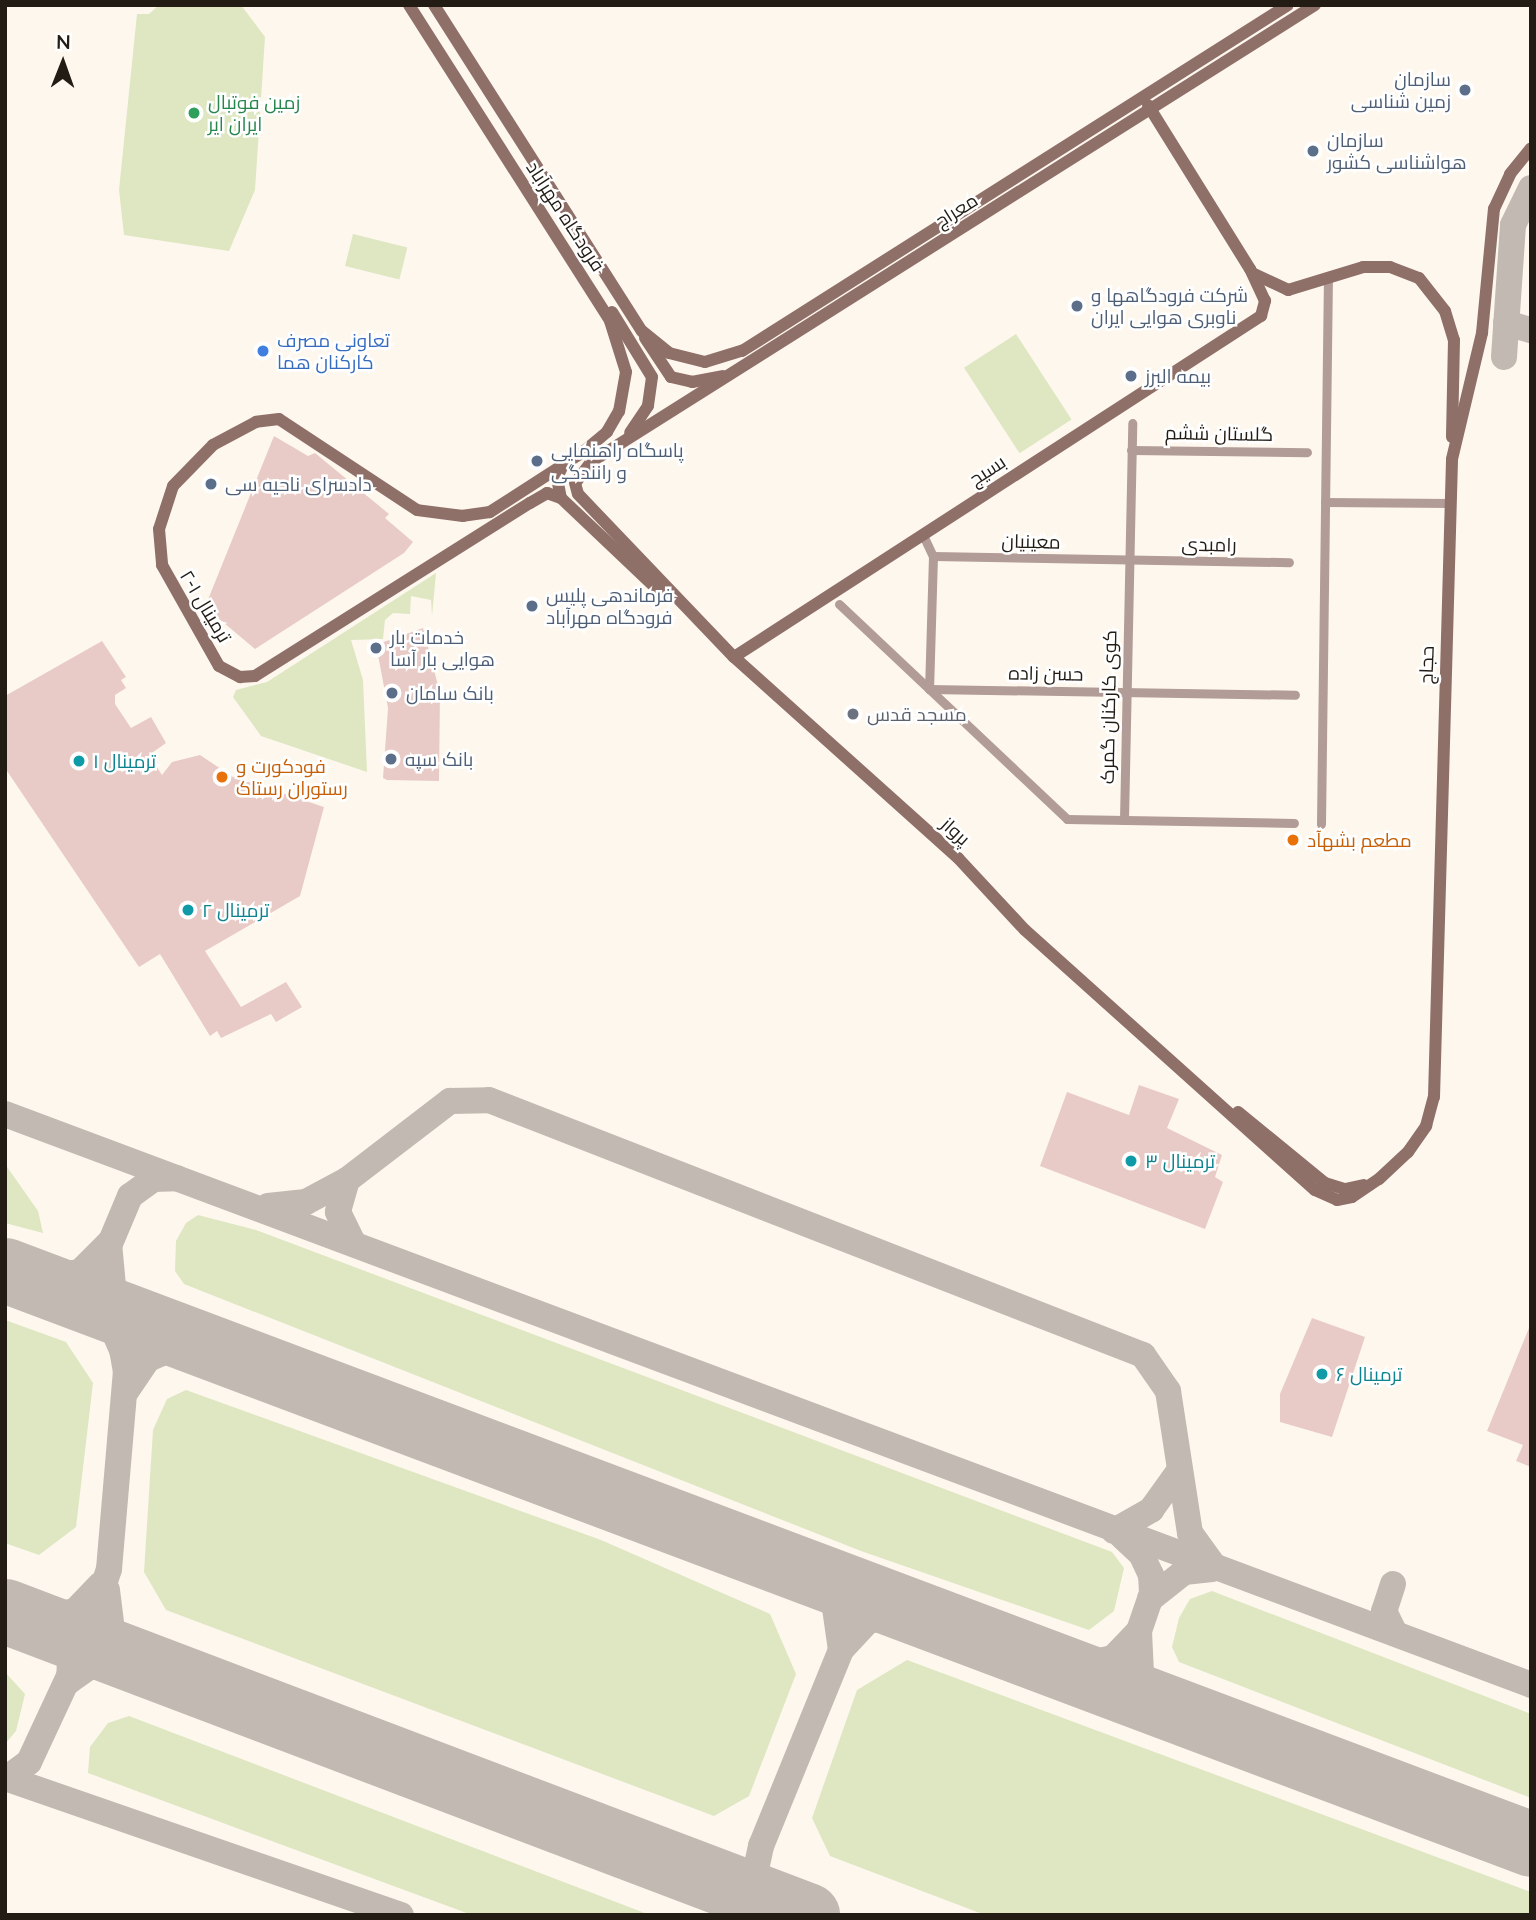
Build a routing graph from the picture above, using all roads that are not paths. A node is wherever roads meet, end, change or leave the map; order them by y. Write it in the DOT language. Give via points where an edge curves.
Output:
graph roads {
  1 [pos="409,5"];
  2 [pos="433,5"];
  3 [pos="1315,5"];
  4 [pos="1287,6"];
  5 [pos="1294,18"];
  6 [pos="1142,97"];
  7 [pos="1151,110"];
  8 [pos="514,130"];
  9 [pos="495,143"];
  10 [pos="1531,148"];
  11 [pos="575,265"];
  12 [pos="1250,269"];
  13 [pos="1328,277"];
  14 [pos="642,331"];
  15 [pos="742,351"];
  16 [pos="750,364"];
  17 [pos="1132,423"];
  18 [pos="617,446"];
  19 [pos="1131,450"];
  20 [pos="1307,452"];
  21 [pos="1452,459"];
  22 [pos="563,464"];
  23 [pos="538,481"];
  24 [pos="547,493"];
  25 [pos="561,498"];
  26 [pos="1325,502"];
  27 [pos="1450,503"];
  28 [pos="494,517"];
  29 [pos="923,535"];
  30 [pos="933,556"];
  31 [pos="1129,560"];
  32 [pos="1289,562"];
  33 [pos="676,598"];
  34 [pos="839,604"];
  35 [pos="734,657"];
  36 [pos="929,689"];
  37 [pos="1126,691"];
  38 [pos="1295,695"];
  39 [pos="1124,820"];
  40 [pos="1294,823"];
  41 [pos="1321,824"];
  42 [pos="1379,1179"];
  1 -- 9 [label="main road, فرودگاه مهرآباد"];
  2 -- 8 [label="main road, فرودگاه مهرآباد"];
  3 -- 5 [label="main road, معراج"];
  4 -- 5 [label="main road"];
  4 -- 6 [label="main road, معراج"];
  5 -- 7 [label="main road, معراج"];
  6 -- 7 [label="main road"];
  6 -- 15 [label="main road, معراج"];
  7 -- 12 [label="main road"];
  7 -- 16 [label="main road, معراج"];
  8 -- 9 [label="main road"];
  8 -- 14 [label="main road, فرودگاه مهرآباد"];
  9 -- 11 [label="main road, فرودگاه مهرآباد"];
  10 -- 21 [label="main road, حجاج" via="1510,174 1494,209 1482,332"];
  11 -- 18 [label="main road" via="624,327 652,377 648,406"];
  11 -- 22 [label="main road, فرودگاه مهرآباد" via="610,321 626,372 619,411 607,432"];
  12 -- 13 [label="main road" via="1262,281 1288,290"];
  12 -- 29 [label="main road, بسیج" via="1265,301 1261,316"];
  13 -- 21 [label="main road" via="1350,268 1390,267 1419,278 1438,298 1454,340"];
  13 -- 26 [label="street"];
  14 -- 15 [label="main road, فرودگاه مهرآباد" via="669,353 688,361 705,362"];
  14 -- 16 [label="main road" via="671,377 692,382 716,379"];
  16 -- 18 [label="main road, معراج"];
  17 -- 19 [label="street, کوی کارکنان گمرک"];
  18 -- 33 [label="main road, پرواز" via="580,470 578,494 666,581"];
  19 -- 20 [label="street, گلستان ششم"];
  19 -- 31 [label="street, کوی کارکنان گمرک"];
  21 -- 27 [label="main road, حجاج"];
  22 -- 23 [label="main road"];
  22 -- 25 [label="main road" via="557,478"];
  23 -- 24 [label="main road" via="549,483"];
  23 -- 28 [label="main road"];
  24 -- 25 [label="main road"];
  24 -- 28 [label="main road"];
  25 -- 33 [label="main road, پرواز" via="656,588"];
  26 -- 27 [label="street"];
  26 -- 41 [label="street"];
  27 -- 42 [label="main road, حجاج" via="1434,1097 1418,1139"];
  28 -- 28 [label="main road, ترمینال ۱-۲" via="441,516 417,510 271,418 227,435 179,477 163,505 159,546 169,586 219,666 240,677 255,676"];
  29 -- 30 [label="street"];
  29 -- 35 [label="main road, بسیج"];
  30 -- 31 [label="street, معینیان"];
  30 -- 36 [label="street"];
  31 -- 32 [label="street, رامبدی"];
  31 -- 37 [label="street, کوی کارکنان گمرک"];
  33 -- 35 [label="main road, پرواز"];
  34 -- 36 [label="street"];
  35 -- 42 [label="main road, پرواز" via="1326,1197 1352,1197"];
  36 -- 37 [label="street, حسن زاده"];
  36 -- 39 [label="street" via="1067,819"];
  37 -- 38 [label="street, حسن زاده"];
  37 -- 39 [label="street, کوی کارکنان گمرک"];
  39 -- 40 [label="street"];
}
